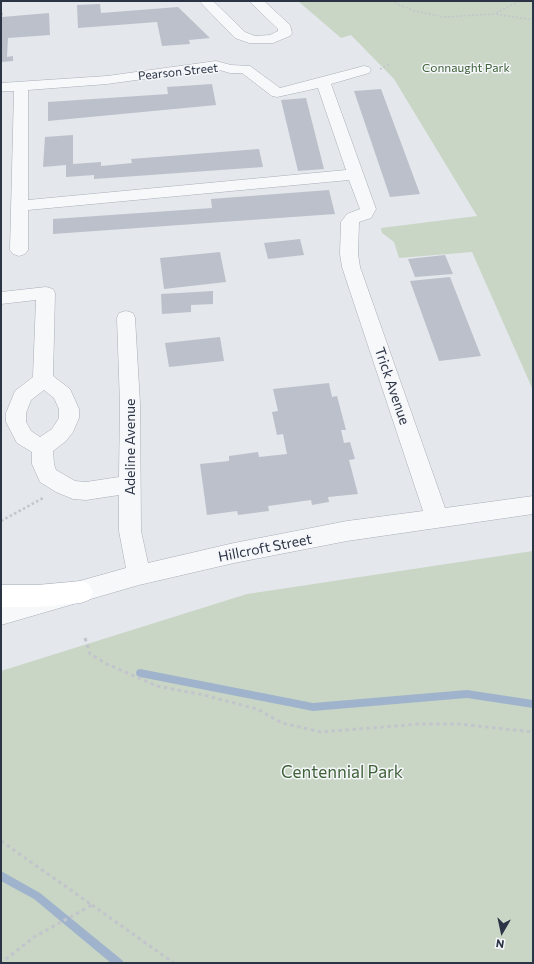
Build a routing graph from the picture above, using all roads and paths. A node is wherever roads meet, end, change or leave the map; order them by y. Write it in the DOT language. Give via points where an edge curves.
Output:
graph roads {
  1 [pos="206,1"];
  2 [pos="256,1"];
  3 [pos="391,1"];
  4 [pos="520,1"];
  5 [pos="495,14"];
  6 [pos="533,20"];
  7 [pos="364,70"];
  8 [pos="323,82"];
  9 [pos="21,85"];
  10 [pos="1,87"];
  11 [pos="357,174"];
  12 [pos="20,206"];
  13 [pos="19,250"];
  14 [pos="1,298"];
  15 [pos="126,318"];
  16 [pos="43,380"];
  17 [pos="42,447"];
  18 [pos="129,485"];
  19 [pos="64,486"];
  20 [pos="533,505"];
  21 [pos="438,518"];
  22 [pos="1,521"];
  23 [pos="139,575"];
  24 [pos="81,592"];
  25 [pos="1,596"];
  26 [pos="1,614"];
  27 [pos="85,638"];
  28 [pos="533,732"];
  29 [pos="1,841"];
  30 [pos="92,905"];
  31 [pos="1,963"];
  32 [pos="174,963"];
  1 -- 2 [label="street" via="240,35 254,40 273,39 285,33 285,28"];
  3 -- 5 [label="path" via="414,11 444,16"];
  4 -- 5 [label="path"];
  5 -- 6 [label="path"];
  7 -- 8 [label="street"];
  8 -- 9 [label="street, Pearson Street" via="277,93 245,69 230,69 216,65 107,80"];
  8 -- 11 [label="street"];
  9 -- 10 [label="street, Pearson Street"];
  9 -- 12 [label="street"];
  11 -- 12 [label="street"];
  11 -- 21 [label="street, Trick Avenue" via="368,209 365,214 353,218 350,222 349,254 352,267"];
  12 -- 13 [label="street"];
  14 -- 16 [label="street" via="46,293"];
  15 -- 18 [label="street, Adeline Avenue" via="130,404"];
  16 -- 17 [label="street" via="62,394 69,409 69,418 59,434"];
  16 -- 17 [label="street" via="22,396 16,413 19,429 24,437"];
  17 -- 19 [label="street" via="43,464 48,476"];
  18 -- 19 [label="street" via="86,491"];
  18 -- 23 [label="street, Adeline Avenue" via="130,531"];
  19 -- 22 [label="path"];
  20 -- 21 [label="street, Hillcroft Street"];
  21 -- 23 [label="street, Hillcroft Street" via="332,534"];
  23 -- 24 [label="street, Hillcroft Street"];
  24 -- 25 [label="main road"];
  24 -- 26 [label="street, Hillcroft Street"];
  27 -- 28 [label="path" via="90,654 106,664 157,686 257,709 282,722 321,732 419,724 459,724"];
  29 -- 30 [label="path"];
  30 -- 31 [label="path" via="34,937"];
  30 -- 32 [label="path"];
}
